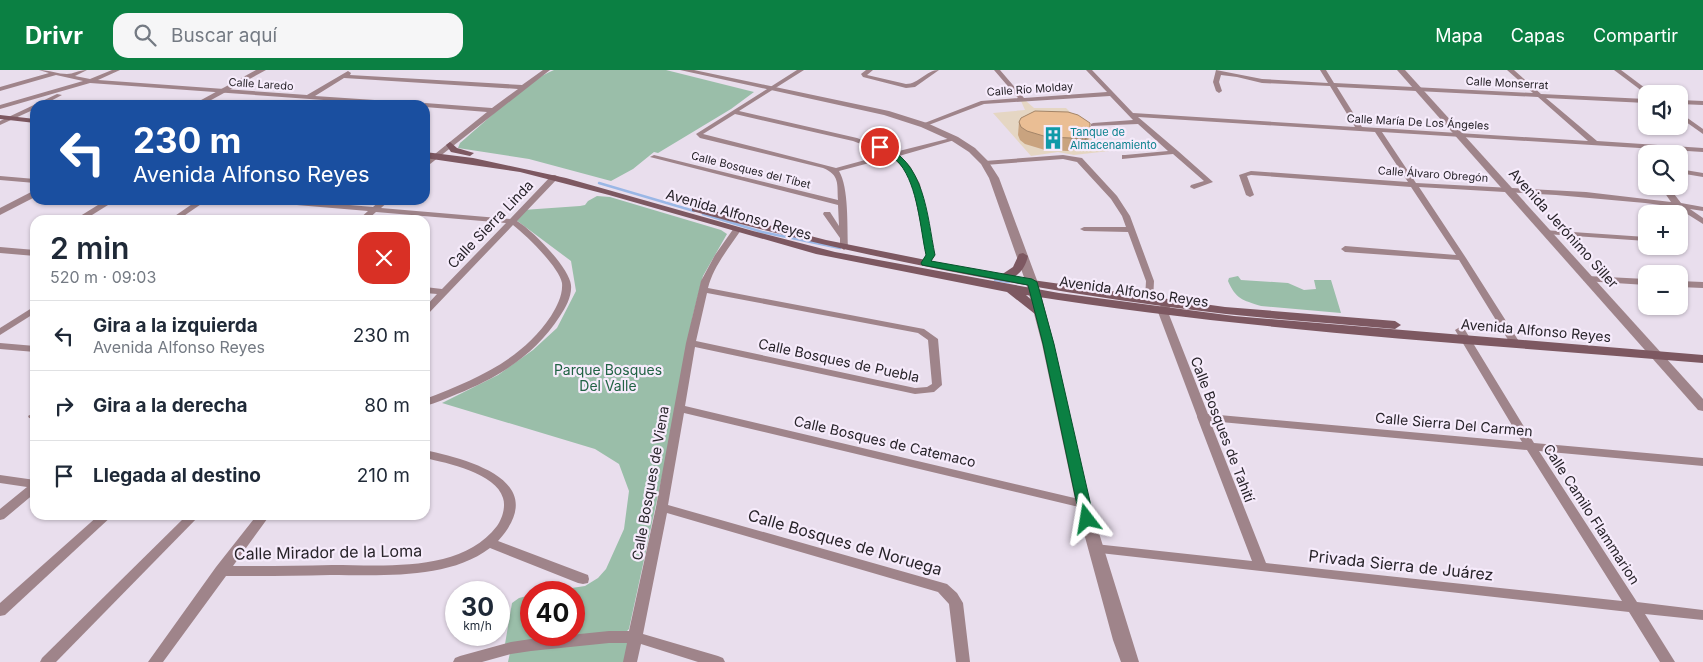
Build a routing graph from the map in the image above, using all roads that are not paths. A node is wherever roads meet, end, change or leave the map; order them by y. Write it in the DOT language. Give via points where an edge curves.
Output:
graph roads {
  1 [pos="42,70"];
  2 [pos="84,70"];
  3 [pos="117,70"];
  4 [pos="262,70"];
  5 [pos="353,70"];
  6 [pos="547,70"];
  7 [pos="684,70"];
  8 [pos="801,70"];
  9 [pos="870,70"];
  10 [pos="936,70"];
  11 [pos="997,70"];
  12 [pos="1089,70"];
  13 [pos="1323,70"];
  14 [pos="1401,70"];
  15 [pos="1510,70"];
  16 [pos="1617,70"];
  17 [pos="1218,72"];
  18 [pos="55,74"];
  19 [pos="69,76"];
  20 [pos="344,76"];
  21 [pos="89,82"];
  22 [pos="1332,85"];
  23 [pos="1638,85"];
  24 [pos="522,87"];
  25 [pos="770,88"];
  26 [pos="0,89"];
  27 [pos="1417,89"];
  28 [pos="1219,90"];
  29 [pos="224,91"];
  30 [pos="1111,94"];
  31 [pos="1540,95"];
  32 [pos="308,97"];
  33 [pos="1022,98"];
  34 [pos="50,100"];
  35 [pos="206,100"];
  36 [pos="334,100"];
  37 [pos="1638,100"];
  38 [pos="1688,102"];
  39 [pos="1703,103"];
  40 [pos="430,105"];
  41 [pos="0,107"];
  42 [pos="30,109"];
  43 [pos="493,110"];
  44 [pos="734,112"];
  45 [pos="1132,115"];
  46 [pos="2,121"];
  47 [pos="1688,121"];
  48 [pos="1140,122"];
  49 [pos="30,123"];
  50 [pos="924,125"];
  51 [pos="1094,125"];
  52 [pos="1360,129"];
  53 [pos="1377,130"];
  54 [pos="1703,132"];
  55 [pos="1459,135"];
  56 [pos="955,139"];
  57 [pos="1595,143"];
  58 [pos="1703,150"];
  59 [pos="430,151"];
  60 [pos="443,151"];
  61 [pos="1176,152"];
  62 [pos="430,154"];
  63 [pos="893,154"];
  64 [pos="1125,156"];
  65 [pos="654,157"];
  66 [pos="430,162"];
  67 [pos="985,163"];
  68 [pos="835,170"];
  69 [pos="1688,172"];
  70 [pos="1703,175"];
  71 [pos="555,177"];
  72 [pos="0,178"];
  73 [pos="30,181"];
  74 [pos="1414,185"];
  75 [pos="1194,187"];
  76 [pos="30,190"];
  77 [pos="1508,190"];
  78 [pos="1250,195"];
  79 [pos="1670,195"];
  80 [pos="30,196"];
  81 [pos="843,204"];
  82 [pos="1677,204"];
  83 [pos="0,205"];
  84 [pos="104,205"];
  85 [pos="196,205"];
  86 [pos="324,205"];
  87 [pos="380,205"];
  88 [pos="1703,208"];
  89 [pos="375,209"];
  90 [pos="0,212"];
  91 [pos="826,214"];
  92 [pos="87,215"];
  93 [pos="180,215"];
  94 [pos="368,215"];
  95 [pos="513,222"];
  96 [pos="1703,222"];
  97 [pos="1084,229"];
  98 [pos="737,230"];
  99 [pos="1132,230"];
  100 [pos="1546,232"];
  101 [pos="1638,238"];
  102 [pos="844,244"];
  103 [pos="1345,249"];
  104 [pos="0,250"];
  105 [pos="30,253"];
  106 [pos="1024,256"];
  107 [pos="1462,258"];
  108 [pos="926,263"];
  109 [pos="1587,279"];
  110 [pos="1638,282"];
  111 [pos="1004,283"];
  112 [pos="1688,284"];
  113 [pos="1703,285"];
  114 [pos="1033,288"];
  115 [pos="430,290"];
  116 [pos="703,290"];
  117 [pos="445,292"];
  118 [pos="1150,299"];
  119 [pos="430,307"];
  120 [pos="1165,307"];
  121 [pos="30,312"];
  122 [pos="1039,312"];
  123 [pos="0,332"];
  124 [pos="1463,334"];
  125 [pos="1512,339"];
  126 [pos="691,343"];
  127 [pos="0,346"];
  128 [pos="30,349"];
  129 [pos="1654,352"];
  130 [pos="1703,352"];
  131 [pos="1703,359"];
  132 [pos="430,401"];
  133 [pos="679,408"];
  134 [pos="1703,408"];
  135 [pos="1202,417"];
  136 [pos="1530,446"];
  137 [pos="430,456"];
  138 [pos="1703,462"];
  139 [pos="0,479"];
  140 [pos="30,485"];
  141 [pos="30,490"];
  142 [pos="1083,504"];
  143 [pos="662,508"];
  144 [pos="0,516"];
  145 [pos="101,520"];
  146 [pos="189,520"];
  147 [pos="260,520"];
  148 [pos="490,543"];
  149 [pos="1095,549"];
  150 [pos="1260,567"];
  151 [pos="221,571"];
  152 [pos="583,579"];
  153 [pos="1635,608"];
  154 [pos="0,610"];
  155 [pos="1703,616"];
  156 [pos="635,637"];
  157 [pos="47,662"];
  158 [pos="155,662"];
  159 [pos="460,662"];
  160 [pos="630,662"];
  161 [pos="718,662"];
  162 [pos="963,662"];
  163 [pos="1130,662"];
  164 [pos="1668,662"];
  1 -- 18 [label="street, Calle Laredo"];
  2 -- 19 [label="street"];
  3 -- 21 [label="street"];
  4 -- 29 [label="street"];
  5 -- 20 [label="street"];
  6 -- 24 [label="street"];
  7 -- 25 [label="street"];
  8 -- 25 [label="street"];
  9 -- 10 [label="street" via="864,76 910,86 918,85"];
  11 -- 33 [label="street"];
  12 -- 30 [label="street"];
  13 -- 22 [label="street"];
  14 -- 27 [label="street, Avenida Jerónimo Siller"];
  15 -- 31 [label="street"];
  16 -- 23 [label="street"];
  17 -- 22 [label="street, Calle Monserrat" via="1262,81"];
  17 -- 28 [label="street" via="1216,82"];
  18 -- 19 [label="street, Calle Laredo"];
  18 -- 26 [label="street"];
  19 -- 21 [label="street, Calle Laredo"];
  20 -- 24 [label="street"];
  20 -- 32 [label="street"];
  21 -- 29 [label="street, Calle Laredo"];
  21 -- 34 [label="street"];
  21 -- 41 [label="street"];
  22 -- 27 [label="street, Calle Monserrat"];
  22 -- 52 [label="street"];
  24 -- 43 [label="street"];
  25 -- 44 [label="street"];
  25 -- 50 [label="street" via="886,113"];
  27 -- 31 [label="street, Calle Monserrat"];
  27 -- 55 [label="street, Avenida Jerónimo Siller"];
  29 -- 32 [label="street, Calle Laredo"];
  29 -- 35 [label="street"];
  30 -- 33 [label="street, Calle Río Molday"];
  30 -- 45 [label="street"];
  31 -- 37 [label="street, Calle Monserrat"];
  31 -- 57 [label="street"];
  32 -- 36 [label="street, Calle Laredo"];
  33 -- 50 [label="street, Calle Río Molday" via="976,104"];
  38 -- 39 [label="street"];
  40 -- 43 [label="street"];
  42 -- 46 [label="street"];
  43 -- 60 [label="street"];
  44 -- 63 [label="street" via="855,139"];
  44 -- 68 [label="street" via="700,132 702,137"];
  45 -- 48 [label="street"];
  45 -- 52 [label="street, Calle María De Los Ángeles"];
  46 -- 49 [label="main road"];
  47 -- 54 [label="street"];
  48 -- 51 [label="street"];
  48 -- 61 [label="street"];
  50 -- 56 [label="street"];
  52 -- 53 [label="street, Calle María De Los Ángeles"];
  53 -- 55 [label="street, Calle María De Los Ángeles"];
  53 -- 74 [label="street"];
  55 -- 57 [label="street, Calle María De Los Ángeles"];
  55 -- 77 [label="street, Avenida Jerónimo Siller"];
  56 -- 63 [label="street"];
  56 -- 67 [label="street"];
  57 -- 58 [label="street, Calle María De Los Ángeles"];
  59 -- 60 [label="main road, Avenida Alfonso Reyes"];
  60 -- 62 [label="main road, Avenida Alfonso Reyes"];
  60 -- 66 [label="street"];
  60 -- 71 [label="main road, Avenida Alfonso Reyes"];
  60 -- 102 [label="main road, Avenida Alfonso Reyes" via="563,170 757,226"];
  61 -- 64 [label="street"];
  61 -- 75 [label="street" via="1207,179 1208,184"];
  63 -- 68 [label="street"];
  63 -- 108 [label="street" via="907,168 916,184 930,255"];
  65 -- 81 [label="street, Calle Bosques del Tíbet"];
  67 -- 99 [label="street" via="1063,157 1079,160 1114,198"];
  67 -- 106 [label="street"];
  68 -- 81 [label="street" via="841,180"];
  69 -- 70 [label="street"];
  71 -- 95 [label="street, Calle Sierra Linda"];
  71 -- 98 [label="main road, Avenida Alfonso Reyes"];
  72 -- 73 [label="street"];
  74 -- 77 [label="street, Calle Álvaro Obregón"];
  74 -- 78 [label="street, Calle Álvaro Obregón" via="1251,172 1243,175"];
  74 -- 107 [label="street"];
  76 -- 83 [label="street"];
  77 -- 82 [label="street, Calle Álvaro Obregón"];
  77 -- 100 [label="street, Avenida Jerónimo Siller"];
  79 -- 82 [label="street"];
  80 -- 90 [label="street"];
  81 -- 102 [label="street"];
  82 -- 88 [label="street, Calle Álvaro Obregón"];
  82 -- 96 [label="street"];
  84 -- 92 [label="street"];
  85 -- 93 [label="street"];
  86 -- 89 [label="street"];
  87 -- 89 [label="street"];
  89 -- 94 [label="street"];
  89 -- 95 [label="street"];
  91 -- 102 [label="street"];
  95 -- 117 [label="street, Calle Sierra Linda"];
  95 -- 132 [label="street" via="566,276 568,290 564,301 539,338 508,366"];
  97 -- 99 [label="street"];
  98 -- 111 [label="main road, Avenida Alfonso Reyes" via="839,256"];
  98 -- 116 [label="street, Calle Bosques de Viena" via="707,276"];
  99 -- 118 [label="street" via="1150,281"];
  100 -- 101 [label="street"];
  100 -- 109 [label="street, Avenida Jerónimo Siller"];
  102 -- 108 [label="main road, Avenida Alfonso Reyes"];
  103 -- 107 [label="street"];
  104 -- 105 [label="street"];
  106 -- 111 [label="main road" via="1020,267"];
  106 -- 114 [label="street"];
  107 -- 125 [label="street"];
  108 -- 111 [label="main road, Avenida Alfonso Reyes"];
  109 -- 110 [label="street"];
  109 -- 129 [label="street, Avenida Jerónimo Siller"];
  111 -- 114 [label="main road, Avenida Alfonso Reyes"];
  111 -- 122 [label="main road"];
  112 -- 113 [label="street"];
  114 -- 118 [label="main road, Avenida Alfonso Reyes"];
  114 -- 120 [label="main road, Avenida Alfonso Reyes"];
  114 -- 122 [label="street"];
  115 -- 117 [label="street"];
  116 -- 126 [label="street, Calle Bosques de Viena"];
  116 -- 126 [label="street, Calle Bosques de Puebla" via="921,331 933,339 937,385 930,390 915,391"];
  117 -- 119 [label="street, Calle Sierra Linda"];
  118 -- 120 [label="main road, Avenida Alfonso Reyes"];
  120 -- 124 [label="main road, Avenida Alfonso Reyes" via="1313,327"];
  120 -- 135 [label="street, Calle Bosques de Tahití"];
  121 -- 123 [label="street"];
  122 -- 142 [label="street"];
  124 -- 125 [label="main road, Avenida Alfonso Reyes"];
  124 -- 136 [label="street, Calle Camilo Flammarion"];
  125 -- 129 [label="main road, Avenida Alfonso Reyes"];
  126 -- 133 [label="street, Calle Bosques de Viena"];
  127 -- 128 [label="street"];
  129 -- 130 [label="main road, Avenida Alfonso Reyes"];
  129 -- 131 [label="main road, Avenida Alfonso Reyes"];
  129 -- 134 [label="street, Avenida Jerónimo Siller"];
  133 -- 142 [label="street, Calle Bosques de Catemaco"];
  133 -- 143 [label="street, Calle Bosques de Viena"];
  135 -- 136 [label="street, Calle Sierra Del Carmen"];
  135 -- 150 [label="street, Calle Bosques de Tahití"];
  136 -- 138 [label="street, Calle Sierra Del Carmen"];
  136 -- 153 [label="street, Calle Camilo Flammarion"];
  137 -- 148 [label="street, Calle Mirador de la Loma" via="481,471 498,480 507,491 511,503 509,512"];
  139 -- 140 [label="street"];
  141 -- 144 [label="street"];
  142 -- 149 [label="street"];
  143 -- 156 [label="street, Calle Bosques de Viena"];
  143 -- 162 [label="street, Calle Bosques de Noruega" via="942,588 956,603"];
  145 -- 154 [label="street"];
  146 -- 157 [label="street"];
  147 -- 151 [label="street"];
  148 -- 151 [label="street, Calle Mirador de la Loma" via="467,556 436,566 408,570"];
  148 -- 152 [label="street"];
  149 -- 150 [label="street, Privada Sierra de Juárez"];
  149 -- 163 [label="street"];
  150 -- 153 [label="street, Privada Sierra de Juárez"];
  151 -- 158 [label="street"];
  153 -- 155 [label="street, Privada Sierra de Juárez"];
  153 -- 164 [label="street, Calle Camilo Flammarion"];
  156 -- 159 [label="street" via="531,645"];
  156 -- 160 [label="street, Calle Bosques de Viena"];
  156 -- 161 [label="street"];
}
